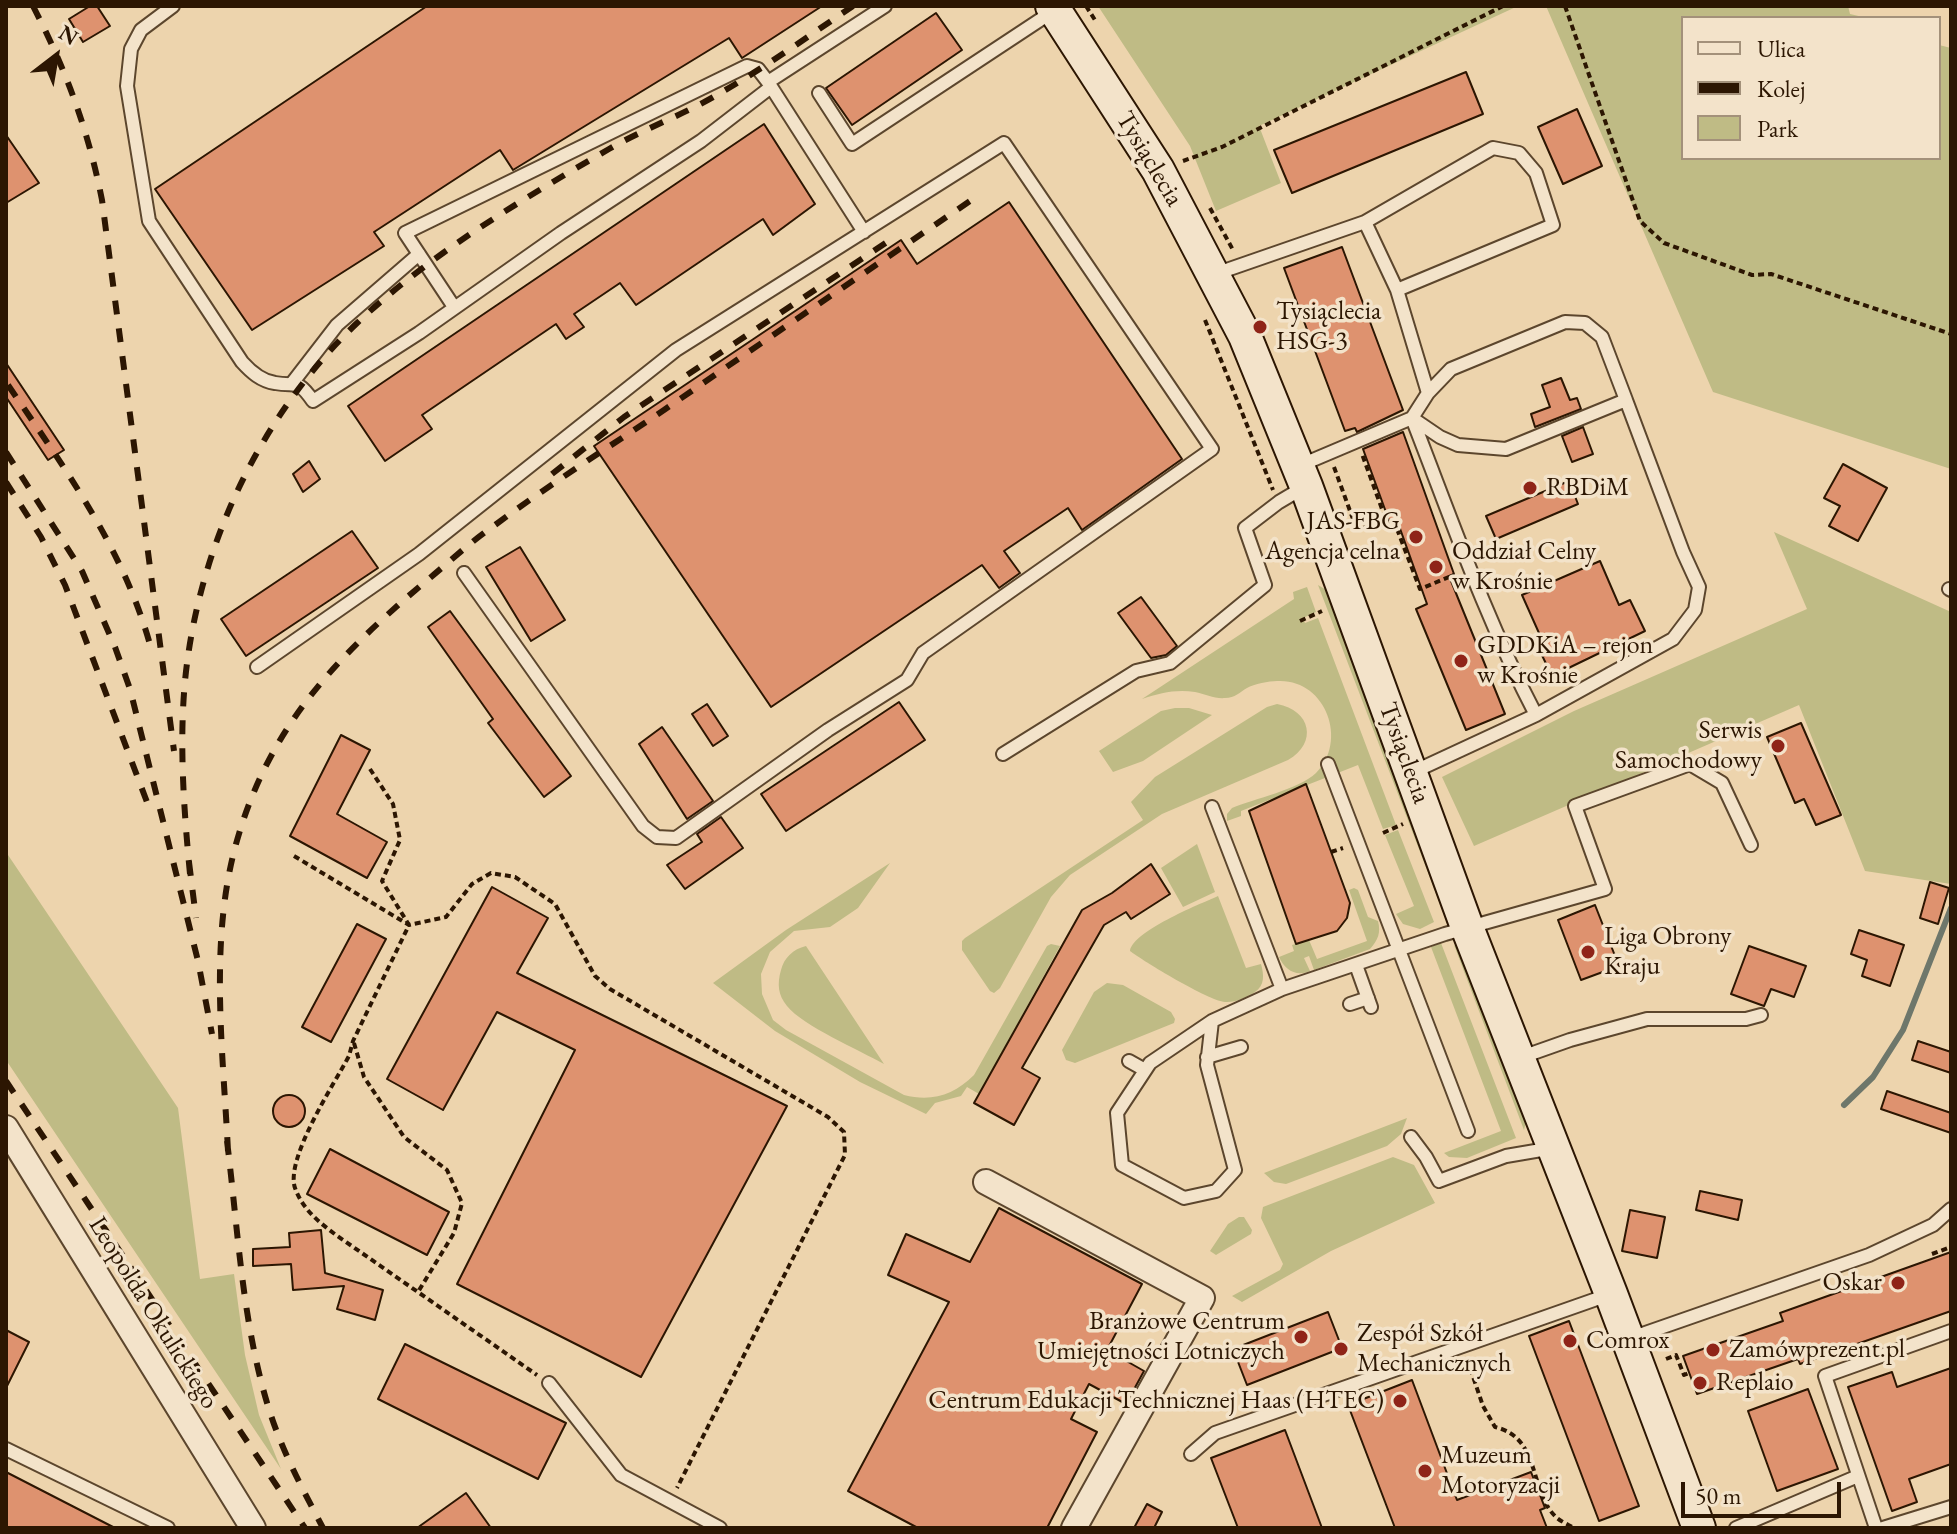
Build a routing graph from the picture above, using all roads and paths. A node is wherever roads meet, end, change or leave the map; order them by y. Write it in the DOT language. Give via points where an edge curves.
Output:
graph roads {
  1 [pos="173,6"];
  2 [pos="885,6"];
  3 [pos="1503,6"];
  4 [pos="1565,6"];
  5 [pos="1054,8"];
  6 [pos="769,84"];
  7 [pos="819,93"];
  8 [pos="1158,170"];
  9 [pos="1365,222"];
  10 [pos="864,232"];
  11 [pos="419,254"];
  12 [pos="1215,274"];
  13 [pos="1397,290"];
  14 [pos="454,307"];
  15 [pos="1201,313"];
  16 [pos="1951,334"];
  17 [pos="293,382"];
  18 [pos="1428,393"];
  19 [pos="1626,400"];
  20 [pos="1412,418"];
  21 [pos="1362,448"];
  22 [pos="1329,453"];
  23 [pos="1302,476"];
  24 [pos="1270,484"];
  25 [pos="1397,529"];
  26 [pos="1456,568"];
  27 [pos="464,573"];
  28 [pos="1322,611"];
  29 [pos="1300,621"];
  30 [pos="257,667"];
  31 [pos="1536,715"];
  32 [pos="1003,754"];
  33 [pos="1328,764"];
  34 [pos="370,769"];
  35 [pos="1411,773"];
  36 [pos="1212,807"];
  37 [pos="1403,824"];
  38 [pos="1383,833"];
  39 [pos="1751,845"];
  40 [pos="1349,846"];
  41 [pos="1331,852"];
  42 [pos="294,856"];
  43 [pos="409,925"];
  44 [pos="1467,927"];
  45 [pos="1399,950"];
  46 [pos="1356,965"];
  47 [pos="1282,989"];
  48 [pos="1350,1004"];
  49 [pos="1761,1015"];
  50 [pos="1212,1021"];
  51 [pos="353,1041"];
  52 [pos="1241,1047"];
  53 [pos="1230,1059"];
  54 [pos="1519,1059"];
  55 [pos="1129,1061"];
  56 [pos="1207,1061"];
  57 [pos="1145,1070"];
  58 [pos="6,1128"];
  59 [pos="1468,1131"];
  60 [pos="1411,1137"];
  61 [pos="1553,1148"];
  62 [pos="986,1182"];
  63 [pos="1951,1209"];
  64 [pos="1951,1247"];
  65 [pos="1932,1254"];
  66 [pos="418,1292"];
  67 [pos="1611,1294"];
  68 [pos="1951,1331"];
  69 [pos="1628,1339"];
  70 [pos="1462,1345"];
  71 [pos="1666,1359"];
  72 [pos="1689,1373"];
  73 [pos="549,1383"];
  74 [pos="6,1449"];
  75 [pos="1191,1454"];
  76 [pos="1858,1476"];
  77 [pos="671,1501"];
  78 [pos="1951,1507"];
  79 [pos="1767,1522"];
  80 [pos="168,1528"];
  81 [pos="253,1528"];
  82 [pos="720,1528"];
  83 [pos="1074,1528"];
  84 [pos="1574,1528"];
  85 [pos="1699,1528"];
  86 [pos="1736,1528"];
  87 [pos="1876,1528"];
  88 [pos="1883,1528"];
  1 -- 17 [label="lane" via="141,30 131,49 127,86 149,221 242,362 263,380"];
  2 -- 6 [label="lane"];
  3 -- 8 [label="path" via="1222,147"];
  4 -- 16 [label="path" via="1640,221 1664,243"];
  5 -- 7 [label="lane" via="852,144"];
  5 -- 8 [label="street, Tysiąclecia"];
  6 -- 10 [label="lane"];
  6 -- 11 [label="lane" via="758,69 747,66 405,233"];
  6 -- 14 [label="lane" via="701,141"];
  8 -- 12 [label="street, Tysiąclecia"];
  9 -- 12 [label="lane"];
  9 -- 13 [label="lane"];
  9 -- 13 [label="lane" via="1493,148 1519,153 1536,173 1553,225"];
  10 -- 27 [label="lane" via="1004,143 1212,449 923,653 907,680 676,838 657,837 643,826"];
  10 -- 30 [label="lane" via="676,350 419,554"];
  11 -- 14 [label="lane"];
  11 -- 17 [label="lane" via="337,325"];
  12 -- 23 [label="street, Tysiąclecia"];
  13 -- 18 [label="lane"];
  14 -- 17 [label="lane" via="313,401"];
  15 -- 24 [label="path"];
  18 -- 19 [label="lane" via="1451,369 1565,322 1585,323 1602,337"];
  18 -- 20 [label="lane"];
  19 -- 20 [label="lane" via="1506,449 1458,445"];
  19 -- 31 [label="lane" via="1699,587 1695,610 1673,639"];
  20 -- 22 [label="lane"];
  20 -- 31 [label="lane" via="1473,577"];
  21 -- 22 [label="path" via="1386,520 1357,530"];
  22 -- 23 [label="lane"];
  23 -- 32 [label="lane" via="1245,528 1265,585 1170,663 1136,671"];
  23 -- 35 [label="street, Tysiąclecia"];
  25 -- 26 [label="path" via="1420,589 1457,574"];
  28 -- 29 [label="path"];
  31 -- 35 [label="lane"];
  33 -- 45 [label="lane"];
  34 -- 43 [label="path" via="393,804 400,840 382,881"];
  35 -- 44 [label="street, Tysiąclecia"];
  36 -- 47 [label="lane"];
  37 -- 38 [label="path"];
  39 -- 44 [label="lane" via="1722,783 1690,764 1575,806 1605,889"];
  40 -- 41 [label="path"];
  42 -- 43 [label="path"];
  43 -- 51 [label="path"];
  43 -- 77 [label="path" via="446,917 472,884 491,873 515,877 555,904 595,976 610,989 828,1117 844,1132 845,1155"];
  44 -- 45 [label="lane"];
  44 -- 54 [label="street, Tysiąclecia"];
  45 -- 46 [label="lane"];
  45 -- 59 [label="lane"];
  46 -- 47 [label="lane"];
  46 -- 48 [label="lane" via="1370,1003"];
  47 -- 50 [label="lane"];
  49 -- 54 [label="lane" via="1647,1019"];
  50 -- 56 [label="lane"];
  50 -- 57 [label="lane"];
  51 -- 66 [label="path" via="364,1077 404,1137 447,1170 462,1203 454,1233"];
  51 -- 66 [label="path" via="297,1153 294,1186 308,1212"];
  52 -- 56 [label="lane"];
  53 -- 56 [label="lane"];
  54 -- 61 [label="street, Tysiąclecia"];
  55 -- 57 [label="lane"];
  56 -- 57 [label="lane" via="1217,1081 1235,1170 1216,1191 1184,1198 1122,1165 1117,1113"];
  58 -- 81 [label="street, Leopolda Okulickiego"];
  60 -- 61 [label="lane" via="1439,1181 1506,1156"];
  61 -- 67 [label="street, Tysiąclecia"];
  62 -- 83 [label="street" via="1202,1298"];
  63 -- 69 [label="lane" via="1933,1225 1869,1255"];
  64 -- 65 [label="path"];
  66 -- 73 [label="path"];
  67 -- 69 [label="street, Tysiąclecia"];
  67 -- 70 [label="lane"];
  68 -- 76 [label="lane" via="1825,1376"];
  69 -- 85 [label="street, Tysiąclecia"];
  70 -- 75 [label="lane" via="1215,1433"];
  70 -- 84 [label="path" via="1495,1427 1509,1430 1523,1443 1548,1506"];
  71 -- 72 [label="path" via="1676,1355 1684,1375"];
  73 -- 77 [label="lane" via="621,1475"];
  74 -- 80 [label="lane"];
  76 -- 79 [label="lane"];
  76 -- 87 [label="lane"];
  77 -- 82 [label="lane"];
  78 -- 88 [label="lane"];
  79 -- 86 [label="lane"];
}
